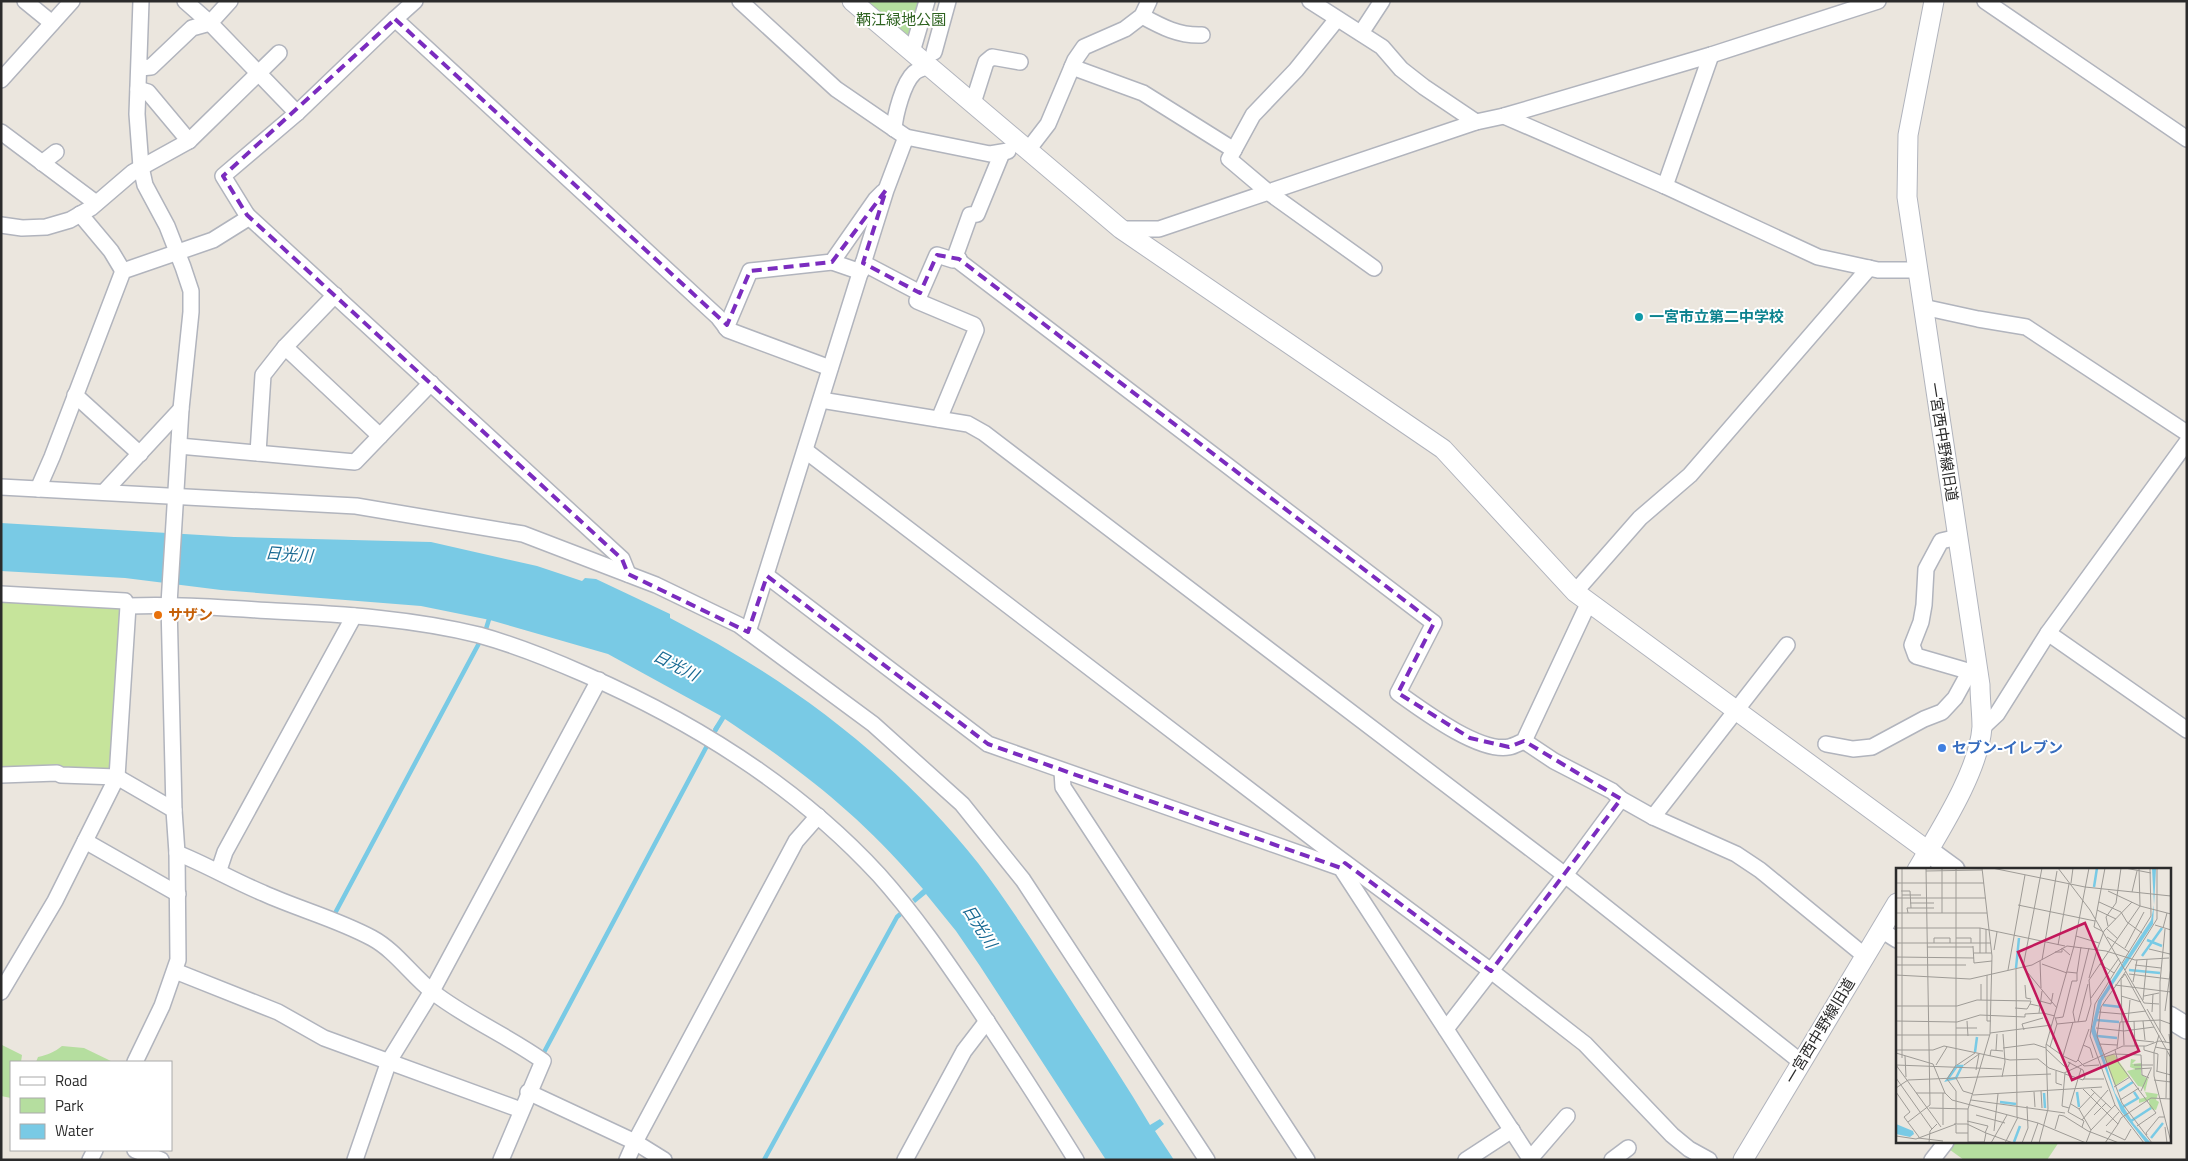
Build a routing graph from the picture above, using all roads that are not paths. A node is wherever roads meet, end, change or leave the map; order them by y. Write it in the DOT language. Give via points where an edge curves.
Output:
graph roads {
  1 [pos="25,1"];
  2 [pos="72,1"];
  3 [pos="141,1"];
  4 [pos="186,1"];
  5 [pos="230,1"];
  6 [pos="415,1"];
  7 [pos="740,1"];
  8 [pos="852,1"];
  9 [pos="927,1"];
  10 [pos="948,1"];
  11 [pos="1149,1"];
  12 [pos="1310,1"];
  13 [pos="1382,1"];
  14 [pos="1878,1"];
  15 [pos="1934,1"];
  16 [pos="1985,1"];
  17 [pos="1142,16"];
  18 [pos="395,19"];
  19 [pos="1337,19"];
  20 [pos="52,23"];
  21 [pos="210,23"];
  22 [pos="1361,33"];
  23 [pos="1202,35"];
  24 [pos="912,52"];
  25 [pos="279,54"];
  26 [pos="1711,55"];
  27 [pos="931,59"];
  28 [pos="1020,62"];
  29 [pos="1072,67"];
  30 [pos="140,68"];
  31 [pos="258,75"];
  32 [pos="1,80"];
  33 [pos="138,88"];
  34 [pos="973,104"];
  35 [pos="297,113"];
  36 [pos="1504,116"];
  37 [pos="1476,122"];
  38 [pos="1,132"];
  39 [pos="900,133"];
  40 [pos="2187,139"];
  41 [pos="189,141"];
  42 [pos="1024,147"];
  43 [pos="1234,150"];
  44 [pos="56,152"];
  45 [pos="1002,152"];
  46 [pos="42,163"];
  47 [pos="141,167"];
  48 [pos="1665,186"];
  49 [pos="886,190"];
  50 [pos="1268,192"];
  51 [pos="96,203"];
  52 [pos="80,214"];
  53 [pos="247,215"];
  54 [pos="1,225"];
  55 [pos="1121,229"];
  56 [pos="178,252"];
  57 [pos="959,259"];
  58 [pos="832,262"];
  59 [pos="862,268"];
  60 [pos="1374,268"];
  61 [pos="1870,268"];
  62 [pos="122,270"];
  63 [pos="1917,270"];
  64 [pos="920,293"];
  65 [pos="335,295"];
  66 [pos="1923,307"];
  67 [pos="726,328"];
  68 [pos="285,347"];
  69 [pos="830,368"];
  70 [pos="431,384"];
  71 [pos="75,395"];
  72 [pos="821,400"];
  73 [pos="182,409"];
  74 [pos="938,419"];
  75 [pos="2187,433"];
  76 [pos="380,436"];
  77 [pos="2187,442"];
  78 [pos="179,446"];
  79 [pos="806,452"];
  80 [pos="258,453"];
  81 [pos="140,454"];
  82 [pos="1,487"];
  83 [pos="38,489"];
  84 [pos="104,492"];
  85 [pos="176,496"];
  86 [pos="1958,537"];
  87 [pos="628,574"];
  88 [pos="767,576"];
  89 [pos="1,594"];
  90 [pos="1582,597"];
  91 [pos="169,604"];
  92 [pos="128,606"];
  93 [pos="354,616"];
  94 [pos="748,632"];
  95 [pos="2048,633"];
  96 [pos="1787,646"];
  97 [pos="1978,674"];
  98 [pos="599,680"];
  99 [pos="1736,711"];
  100 [pos="1982,728"];
  101 [pos="2187,730"];
  102 [pos="1524,741"];
  103 [pos="1826,744"];
  104 [pos="1062,771"];
  105 [pos="1,775"];
  106 [pos="118,776"];
  107 [pos="1621,799"];
  108 [pos="174,810"];
  109 [pos="818,816"];
  110 [pos="1653,817"];
  111 [pos="85,841"];
  112 [pos="1928,852"];
  113 [pos="177,853"];
  114 [pos="1343,865"];
  115 [pos="1918,868"];
  116 [pos="1951,868"];
  117 [pos="219,870"];
  118 [pos="1565,875"];
  119 [pos="178,894"];
  120 [pos="1896,907"];
  121 [pos="1889,935"];
  122 [pos="1865,956"];
  123 [pos="175,971"];
  124 [pos="1491,971"];
  125 [pos="432,991"];
  126 [pos="1,992"];
  127 [pos="2170,1018"];
  128 [pos="987,1021"];
  129 [pos="2187,1028"];
  130 [pos="1446,1029"];
  131 [pos="135,1061"];
  132 [pos="389,1061"];
  133 [pos="1801,1062"];
  134 [pos="528,1092"];
  135 [pos="521,1110"];
  136 [pos="1567,1116"];
  137 [pos="1512,1130"];
  138 [pos="634,1142"];
  139 [pos="1944,1144"];
  140 [pos="1628,1148"];
  141 [pos="138,1151"];
  142 [pos="1530,1159"];
  143 [pos="1933,1159"];
  144 [pos="161,1160"];
  145 [pos="354,1160"];
  146 [pos="501,1160"];
  147 [pos="627,1160"];
  148 [pos="664,1160"];
  149 [pos="905,1160"];
  150 [pos="1076,1160"];
  151 [pos="1207,1160"];
  152 [pos="1307,1160"];
  153 [pos="1466,1160"];
  154 [pos="1612,1160"];
  155 [pos="1709,1160"];
  156 [pos="1743,1160"];
  1 -- 20 [label="street"];
  2 -- 20 [label="street"];
  3 -- 30 [label="street"];
  4 -- 21 [label="street"];
  5 -- 21 [label="street"];
  6 -- 18 [label="street"];
  7 -- 39 [label="street" via="836,89"];
  8 -- 24 [label="street"];
  9 -- 24 [label="street"];
  10 -- 27 [label="street"];
  11 -- 17 [label="street"];
  12 -- 19 [label="street"];
  13 -- 22 [label="street"];
  14 -- 26 [label="street"];
  15 -- 63 [label="street, 一宮西中野線旧道" via="1908,135 1907,197"];
  16 -- 40 [label="street"];
  17 -- 23 [label="street" via="1185,36"];
  17 -- 29 [label="street" via="1125,29 1084,47"];
  18 -- 35 [label="street"];
  18 -- 67 [label="street" via="718,317"];
  19 -- 22 [label="street"];
  19 -- 43 [label="street" via="1296,70 1258,108"];
  20 -- 32 [label="street"];
  21 -- 30 [label="street" via="192,28 151,67"];
  21 -- 31 [label="street"];
  22 -- 37 [label="street" via="1382,47 1424,87"];
  24 -- 27 [label="street"];
  25 -- 31 [label="street"];
  26 -- 36 [label="street"];
  26 -- 48 [label="street"];
  27 -- 34 [label="street"];
  27 -- 39 [label="street" via="913,74 903,94 895,117"];
  28 -- 34 [label="street" via="992,57 986,62"];
  29 -- 42 [label="street" via="1048,124"];
  29 -- 43 [label="street" via="1143,92"];
  30 -- 33 [label="street"];
  31 -- 35 [label="street"];
  31 -- 41 [label="street"];
  33 -- 41 [label="street" via="148,92"];
  33 -- 47 [label="street"];
  34 -- 42 [label="street"];
  35 -- 53 [label="street" via="223,176"];
  36 -- 37 [label="street"];
  36 -- 48 [label="street"];
  37 -- 50 [label="street"];
  38 -- 46 [label="street"];
  39 -- 45 [label="street" via="990,154"];
  39 -- 49 [label="street"];
  41 -- 47 [label="street"];
  42 -- 45 [label="street"];
  42 -- 55 [label="street"];
  43 -- 50 [label="street" via="1229,159"];
  44 -- 46 [label="street"];
  45 -- 57 [label="street" via="977,214 970,215 956,254"];
  46 -- 51 [label="street"];
  47 -- 51 [label="street"];
  47 -- 56 [label="street"];
  48 -- 61 [label="street" via="1818,257"];
  49 -- 58 [label="street" via="876,198"];
  49 -- 59 [label="street"];
  50 -- 55 [label="street" via="1160,229"];
  50 -- 60 [label="street"];
  51 -- 52 [label="street"];
  52 -- 54 [label="street" via="46,228"];
  52 -- 62 [label="street" via="112,251"];
  53 -- 56 [label="street" via="245,220 213,240"];
  53 -- 65 [label="street"];
  55 -- 90 [label="street" via="1443,449"];
  56 -- 62 [label="street"];
  56 -- 73 [label="street" via="191,298"];
  57 -- 64 [label="street" via="937,255"];
  57 -- 102 [label="street" via="1434,623 1398,694 1431,717 1491,746 1509,747"];
  58 -- 59 [label="street"];
  58 -- 67 [label="street" via="750,271"];
  59 -- 64 [label="street"];
  59 -- 69 [label="street"];
  61 -- 63 [label="street"];
  61 -- 90 [label="street" via="1690,475 1640,518"];
  62 -- 71 [label="street"];
  63 -- 66 [label="street, 一宮西中野線旧道"];
  64 -- 74 [label="street" via="916,301 974,325 976,330"];
  65 -- 68 [label="street"];
  65 -- 70 [label="street"];
  66 -- 75 [label="street" via="2026,327"];
  66 -- 86 [label="street, 一宮西中野線旧道"];
  67 -- 69 [label="street"];
  68 -- 76 [label="street"];
  68 -- 80 [label="street" via="263,375"];
  69 -- 72 [label="street"];
  70 -- 76 [label="street"];
  70 -- 87 [label="street" via="622,559"];
  71 -- 81 [label="street"];
  71 -- 83 [label="street"];
  72 -- 74 [label="street"];
  72 -- 79 [label="street"];
  73 -- 78 [label="street"];
  73 -- 81 [label="street"];
  74 -- 118 [label="street" via="968,424 984,433"];
  76 -- 80 [label="street" via="355,462"];
  77 -- 95 [label="street"];
  78 -- 80 [label="street"];
  78 -- 85 [label="street"];
  79 -- 88 [label="street"];
  79 -- 114 [label="street"];
  81 -- 84 [label="street"];
  82 -- 83 [label="street"];
  83 -- 84 [label="street"];
  84 -- 85 [label="street"];
  85 -- 87 [label="street" via="356,506 523,534"];
  85 -- 91 [label="street"];
  86 -- 97 [label="street, 一宮西中野線旧道"];
  86 -- 97 [label="street" via="1940,541 1926,569 1924,606 1912,645 1916,656"];
  87 -- 94 [label="street"];
  88 -- 94 [label="street"];
  88 -- 104 [label="street" via="988,744"];
  89 -- 92 [label="street" via="126,601"];
  90 -- 99 [label="street"];
  90 -- 102 [label="street"];
  91 -- 92 [label="street"];
  91 -- 93 [label="street"];
  91 -- 108 [label="street"];
  92 -- 106 [label="street"];
  93 -- 98 [label="street" via="479,635"];
  93 -- 117 [label="street" via="225,852"];
  94 -- 151 [label="street" via="873,724 962,804 1023,880"];
  95 -- 100 [label="street" via="1997,714"];
  95 -- 101 [label="street"];
  96 -- 99 [label="street"];
  97 -- 100 [label="street, 一宮西中野線旧道"];
  97 -- 103 [label="street" via="1966,678 1955,698 1942,712 1872,747 1853,749"];
  98 -- 109 [label="street" via="695,728 763,772"];
  98 -- 125 [label="street"];
  99 -- 110 [label="street"];
  99 -- 112 [label="street"];
  100 -- 112 [label="street, 一宮西中野線旧道" via="1976,754 1958,797"];
  102 -- 107 [label="street" via="1554,762 1612,790"];
  104 -- 114 [label="street"];
  104 -- 152 [label="street" via="1063,787"];
  105 -- 106 [label="street"];
  106 -- 108 [label="street"];
  106 -- 111 [label="street"];
  107 -- 110 [label="street"];
  107 -- 118 [label="street"];
  108 -- 113 [label="street"];
  109 -- 128 [label="street" via="879,875 937,947"];
  109 -- 138 [label="street" via="796,842"];
  110 -- 122 [label="street" via="1736,854 1768,876"];
  111 -- 119 [label="street"];
  111 -- 126 [label="street" via="55,901"];
  112 -- 115 [label="street, 一宮西中野線旧道"];
  112 -- 116 [label="main road"];
  113 -- 117 [label="street"];
  113 -- 119 [label="street"];
  114 -- 124 [label="street"];
  114 -- 130 [label="street"];
  117 -- 125 [label="street" via="261,893 372,938"];
  118 -- 124 [label="street"];
  118 -- 133 [label="street"];
  119 -- 123 [label="street" via="178,960"];
  120 -- 121 [label="street, 一宮西中野線旧道"];
  121 -- 122 [label="street, 一宮西中野線旧道"];
  122 -- 133 [label="street, 一宮西中野線旧道"];
  123 -- 131 [label="street"];
  123 -- 132 [label="street" via="278,1012 324,1038"];
  124 -- 130 [label="street"];
  124 -- 155 [label="street" via="1585,1044 1672,1135"];
  125 -- 132 [label="street"];
  125 -- 134 [label="street" via="543,1061"];
  127 -- 129 [label="main road"];
  128 -- 149 [label="street" via="964,1051"];
  128 -- 150 [label="street"];
  130 -- 137 [label="street"];
  132 -- 135 [label="street"];
  132 -- 145 [label="street"];
  133 -- 156 [label="street, 一宮西中野線旧道"];
  134 -- 135 [label="street"];
  134 -- 138 [label="street"];
  135 -- 146 [label="street"];
  136 -- 142 [label="street"];
  137 -- 142 [label="street"];
  137 -- 153 [label="street"];
  138 -- 147 [label="street"];
  138 -- 148 [label="street"];
  139 -- 143 [label="street"];
  140 -- 154 [label="street"];
  141 -- 144 [label="street"];
}
